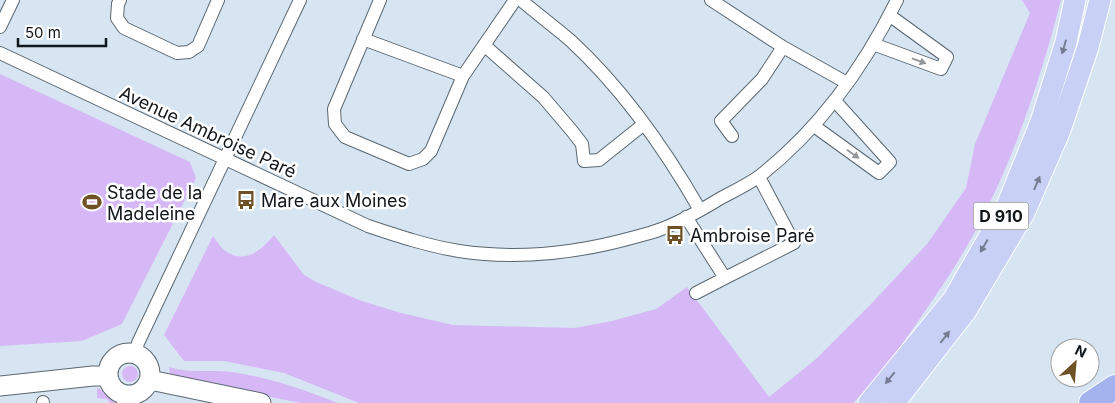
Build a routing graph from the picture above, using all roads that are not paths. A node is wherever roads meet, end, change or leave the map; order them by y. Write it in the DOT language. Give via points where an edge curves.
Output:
graph roads {
  1 [pos="13,0"];
  2 [pos="120,0"];
  3 [pos="218,0"];
  4 [pos="300,0"];
  5 [pos="380,0"];
  6 [pos="515,0"];
  7 [pos="521,0"];
  8 [pos="711,0"];
  9 [pos="897,0"];
  10 [pos="1075,0"];
  11 [pos="1100,0"];
  12 [pos="889,15"];
  13 [pos="0,27"];
  14 [pos="363,39"];
  15 [pos="873,44"];
  16 [pos="484,45"];
  17 [pos="783,47"];
  18 [pos="0,53"];
  19 [pos="463,76"];
  20 [pos="848,83"];
  21 [pos="835,101"];
  22 [pos="644,124"];
  23 [pos="814,126"];
  24 [pos="732,136"];
  25 [pos="224,159"];
  26 [pos="759,177"];
  27 [pos="700,210"];
  28 [pos="686,218"];
  29 [pos="725,278"];
  30 [pos="696,293"];
  31 [pos="135,354"];
  32 [pos="108,376"];
  33 [pos="150,380"];
  34 [pos="0,386"];
  35 [pos="1115,387"];
  36 [pos="123,399"];
  37 [pos="262,403"];
  38 [pos="869,403"];
  39 [pos="894,403"];
  40 [pos="1092,403"];
  1 -- 13 [label="street"];
  2 -- 3 [label="street" via="118,18 124,28 177,53 189,52 198,46"];
  4 -- 25 [label="street"];
  5 -- 14 [label="street"];
  6 -- 16 [label="street"];
  7 -- 22 [label="street" via="571,42 618,91"];
  8 -- 17 [label="street"];
  9 -- 12 [label="street, Avenue Ambroise Paré"];
  10 -- 38 [label="main road, D 910, one-way" via="1066,42 1041,122 1007,206 953,300"];
  39 -- 11 [label="main road, D 910, one-way" via="965,312 1024,214 1060,130"];
  12 -- 15 [label="street, Avenue Ambroise Paré"];
  15 -- 12 [label="street, one-way" via="941,69 946,57"];
  14 -- 19 [label="street"];
  14 -- 19 [label="street" via="334,109 335,124 345,137 409,164 424,160 431,151"];
  15 -- 20 [label="street, Avenue Ambroise Paré"];
  16 -- 19 [label="street"];
  16 -- 22 [label="street" via="543,97 582,144 584,162 599,160"];
  17 -- 20 [label="street"];
  17 -- 24 [label="street" via="762,79 721,121"];
  18 -- 25 [label="street, Avenue Ambroise Paré"];
  20 -- 21 [label="street, Avenue Ambroise Paré"];
  21 -- 23 [label="street, Avenue Ambroise Paré"];
  23 -- 21 [label="street, one-way" via="880,173 890,162"];
  22 -- 27 [label="street" via="677,170"];
  23 -- 26 [label="street, Avenue Ambroise Paré"];
  25 -- 28 [label="street, Avenue Ambroise Paré" via="368,226 412,241 460,251 513,256 565,252 614,243"];
  25 -- 31 [label="street"];
  26 -- 27 [label="street, Avenue Ambroise Paré"];
  26 -- 29 [label="street" via="794,243"];
  27 -- 28 [label="street, Avenue Ambroise Paré"];
  28 -- 29 [label="street"];
  29 -- 30 [label="street"];
  31 -- 32 [label="main road" via="122,354 111,362"];
  31 -- 33 [label="main road" via="149,367"];
  32 -- 34 [label="main road"];
  32 -- 36 [label="main road"];
  33 -- 36 [label="main road" via="137,394"];
  33 -- 37 [label="main road"];
  35 -- 40 [label="highway"];
}
